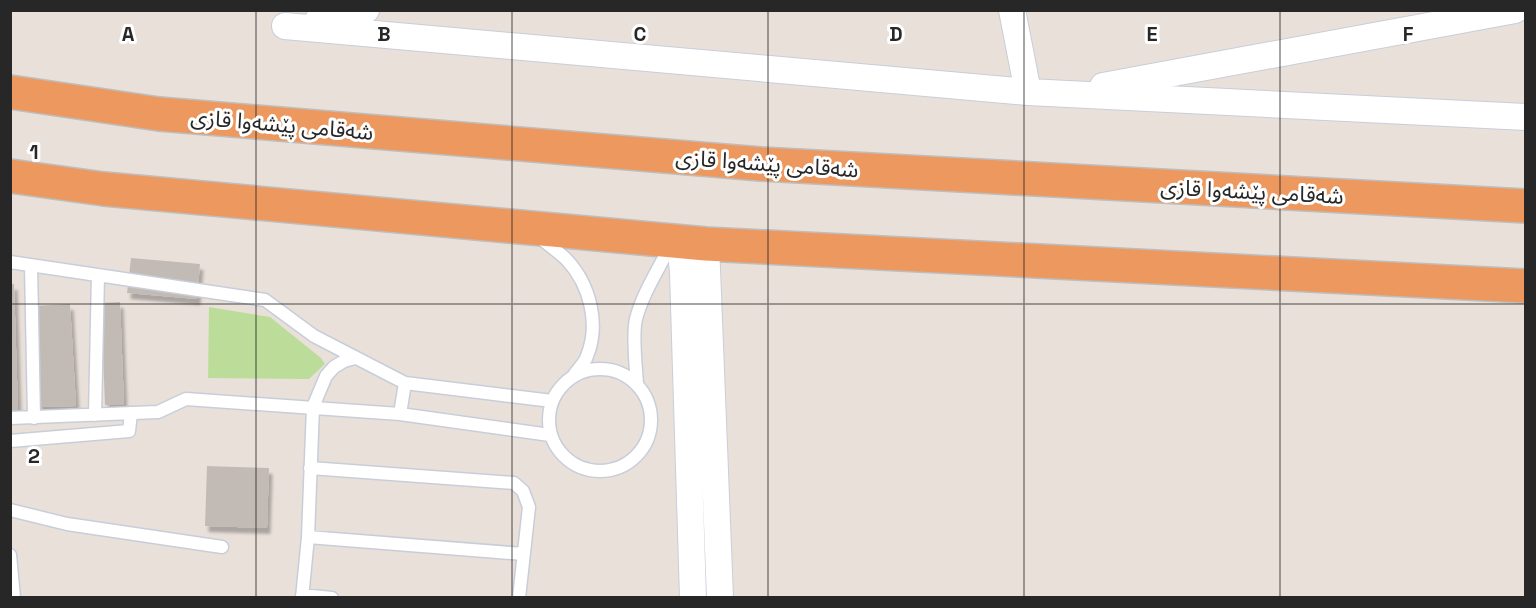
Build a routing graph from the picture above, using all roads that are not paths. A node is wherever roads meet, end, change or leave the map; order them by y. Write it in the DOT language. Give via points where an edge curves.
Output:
graph roads {
  1 [pos="366,10"];
  2 [pos="1012,10"];
  3 [pos="1515,10"];
  4 [pos="283,18"];
  5 [pos="10,92"];
  6 [pos="1028,92"];
  7 [pos="1058,94"];
  8 [pos="1526,117"];
  9 [pos="10,176"];
  10 [pos="1526,206"];
  11 [pos="528,228"];
  12 [pos="686,242"];
  13 [pos="10,262"];
  14 [pos="31,265"];
  15 [pos="98,275"];
  16 [pos="1526,286"];
  17 [pos="355,358"];
  18 [pos="574,375"];
  19 [pos="405,383"];
  20 [pos="637,384"];
  21 [pos="552,401"];
  22 [pos="312,407"];
  23 [pos="131,413"];
  24 [pos="400,414"];
  25 [pos="95,415"];
  26 [pos="10,418"];
  27 [pos="34,418"];
  28 [pos="550,435"];
  29 [pos="10,441"];
  30 [pos="310,468"];
  31 [pos="10,510"];
  32 [pos="308,537"];
  33 [pos="222,547"];
  34 [pos="524,554"];
  35 [pos="10,555"];
  36 [pos="302,596"];
  37 [pos="14,597"];
  38 [pos="332,597"];
  39 [pos="519,597"];
  40 [pos="693,597"];
  41 [pos="720,597"];
  1 -- 4 [label="street"];
  2 -- 6 [label="street"];
  3 -- 7 [label="street"];
  4 -- 6 [label="street"];
  5 -- 10 [label="highway, شەقامی پێشەوا قازی" via="159,114 761,164"];
  6 -- 7 [label="street"];
  7 -- 8 [label="street"];
  9 -- 11 [label="highway" via="104,189"];
  11 -- 12 [label="highway"];
  11 -- 18 [label="lane" via="567,260 584,284 592,308 593,335 587,358"];
  12 -- 16 [label="highway"];
  12 -- 20 [label="lane" via="660,268 645,292 635,322"];
  12 -- 40 [label="street" via="683,272"];
  12 -- 41 [label="street"];
  13 -- 14 [label="lane"];
  14 -- 15 [label="lane"];
  14 -- 27 [label="lane"];
  15 -- 17 [label="lane" via="265,300 314,336"];
  15 -- 25 [label="lane"];
  17 -- 19 [label="lane"];
  17 -- 22 [label="lane" via="334,367 326,376"];
  18 -- 20 [label="lane" via="590,369 607,369"];
  18 -- 21 [label="lane"];
  19 -- 21 [label="lane"];
  19 -- 24 [label="lane"];
  20 -- 28 [label="lane" via="647,398 650,431 644,447 618,469 585,470 558,450"];
  21 -- 28 [label="lane" via="548,417"];
  22 -- 23 [label="lane" via="186,399 158,412"];
  22 -- 24 [label="lane"];
  22 -- 30 [label="lane"];
  23 -- 25 [label="lane"];
  23 -- 29 [label="lane" via="129,431"];
  24 -- 28 [label="lane"];
  25 -- 27 [label="lane"];
  26 -- 27 [label="lane"];
  30 -- 32 [label="lane"];
  30 -- 34 [label="lane" via="514,483 523,491 529,507"];
  31 -- 33 [label="lane" via="68,524"];
  32 -- 34 [label="lane"];
  32 -- 36 [label="lane"];
  34 -- 39 [label="lane"];
  35 -- 37 [label="lane"];
  36 -- 38 [label="lane"];
}
